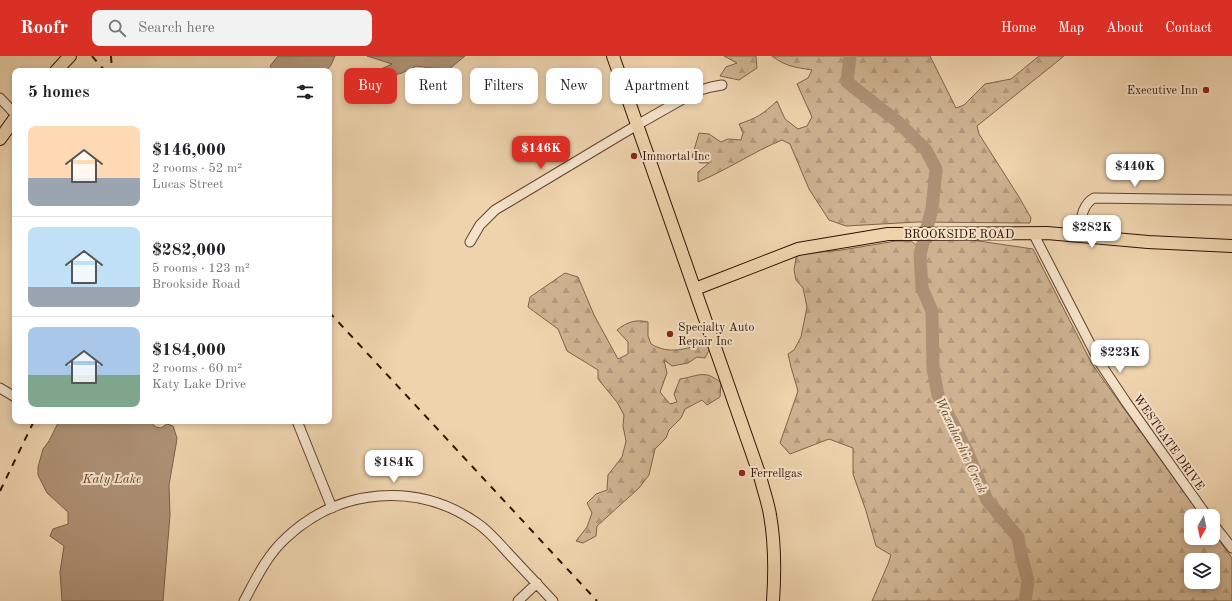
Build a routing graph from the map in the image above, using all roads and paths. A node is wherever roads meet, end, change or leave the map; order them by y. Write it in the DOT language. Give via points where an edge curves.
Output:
graph roads {
  1 [pos="70,56"];
  2 [pos="613,56"];
  3 [pos="59,68"];
  4 [pos="722,85"];
  5 [pos="0,98"];
  6 [pos="12,111"];
  7 [pos="12,122"];
  8 [pos="638,125"];
  9 [pos="0,139"];
  10 [pos="1232,200"];
  11 [pos="1033,233"];
  12 [pos="1078,236"];
  13 [pos="470,242"];
  14 [pos="1232,246"];
  15 [pos="695,288"];
  16 [pos="0,388"];
  17 [pos="12,395"];
  18 [pos="298,424"];
  19 [pos="332,508"];
  20 [pos="1202,509"];
  21 [pos="1220,533"];
  22 [pos="1232,548"];
  23 [pos="537,584"];
  24 [pos="244,601"];
  25 [pos="518,601"];
  26 [pos="553,601"];
  27 [pos="773,601"];
  1 -- 3 [label="main road"];
  2 -- 8 [label="main road"];
  4 -- 8 [label="street" via="697,91"];
  5 -- 6 [label="street"];
  7 -- 9 [label="main road"];
  8 -- 13 [label="street" via="495,210 480,225"];
  8 -- 15 [label="main road"];
  10 -- 12 [label="street" via="1094,198 1085,206"];
  11 -- 12 [label="main road, BROOKSIDE ROAD"];
  11 -- 15 [label="main road, BROOKSIDE ROAD" via="872,236 798,249"];
  11 -- 20 [label="street, WESTGATE DRIVE" via="1100,363"];
  12 -- 14 [label="main road, BROOKSIDE ROAD"];
  15 -- 27 [label="main road" via="760,476 768,508 774,552"];
  16 -- 17 [label="street"];
  18 -- 19 [label="street"];
  19 -- 23 [label="street" via="344,502 390,495 411,496 433,502 478,523"];
  19 -- 24 [label="street" via="304,522 284,539 257,576"];
  21 -- 22 [label="street"];
  23 -- 25 [label="street"];
  23 -- 26 [label="street"];
}
